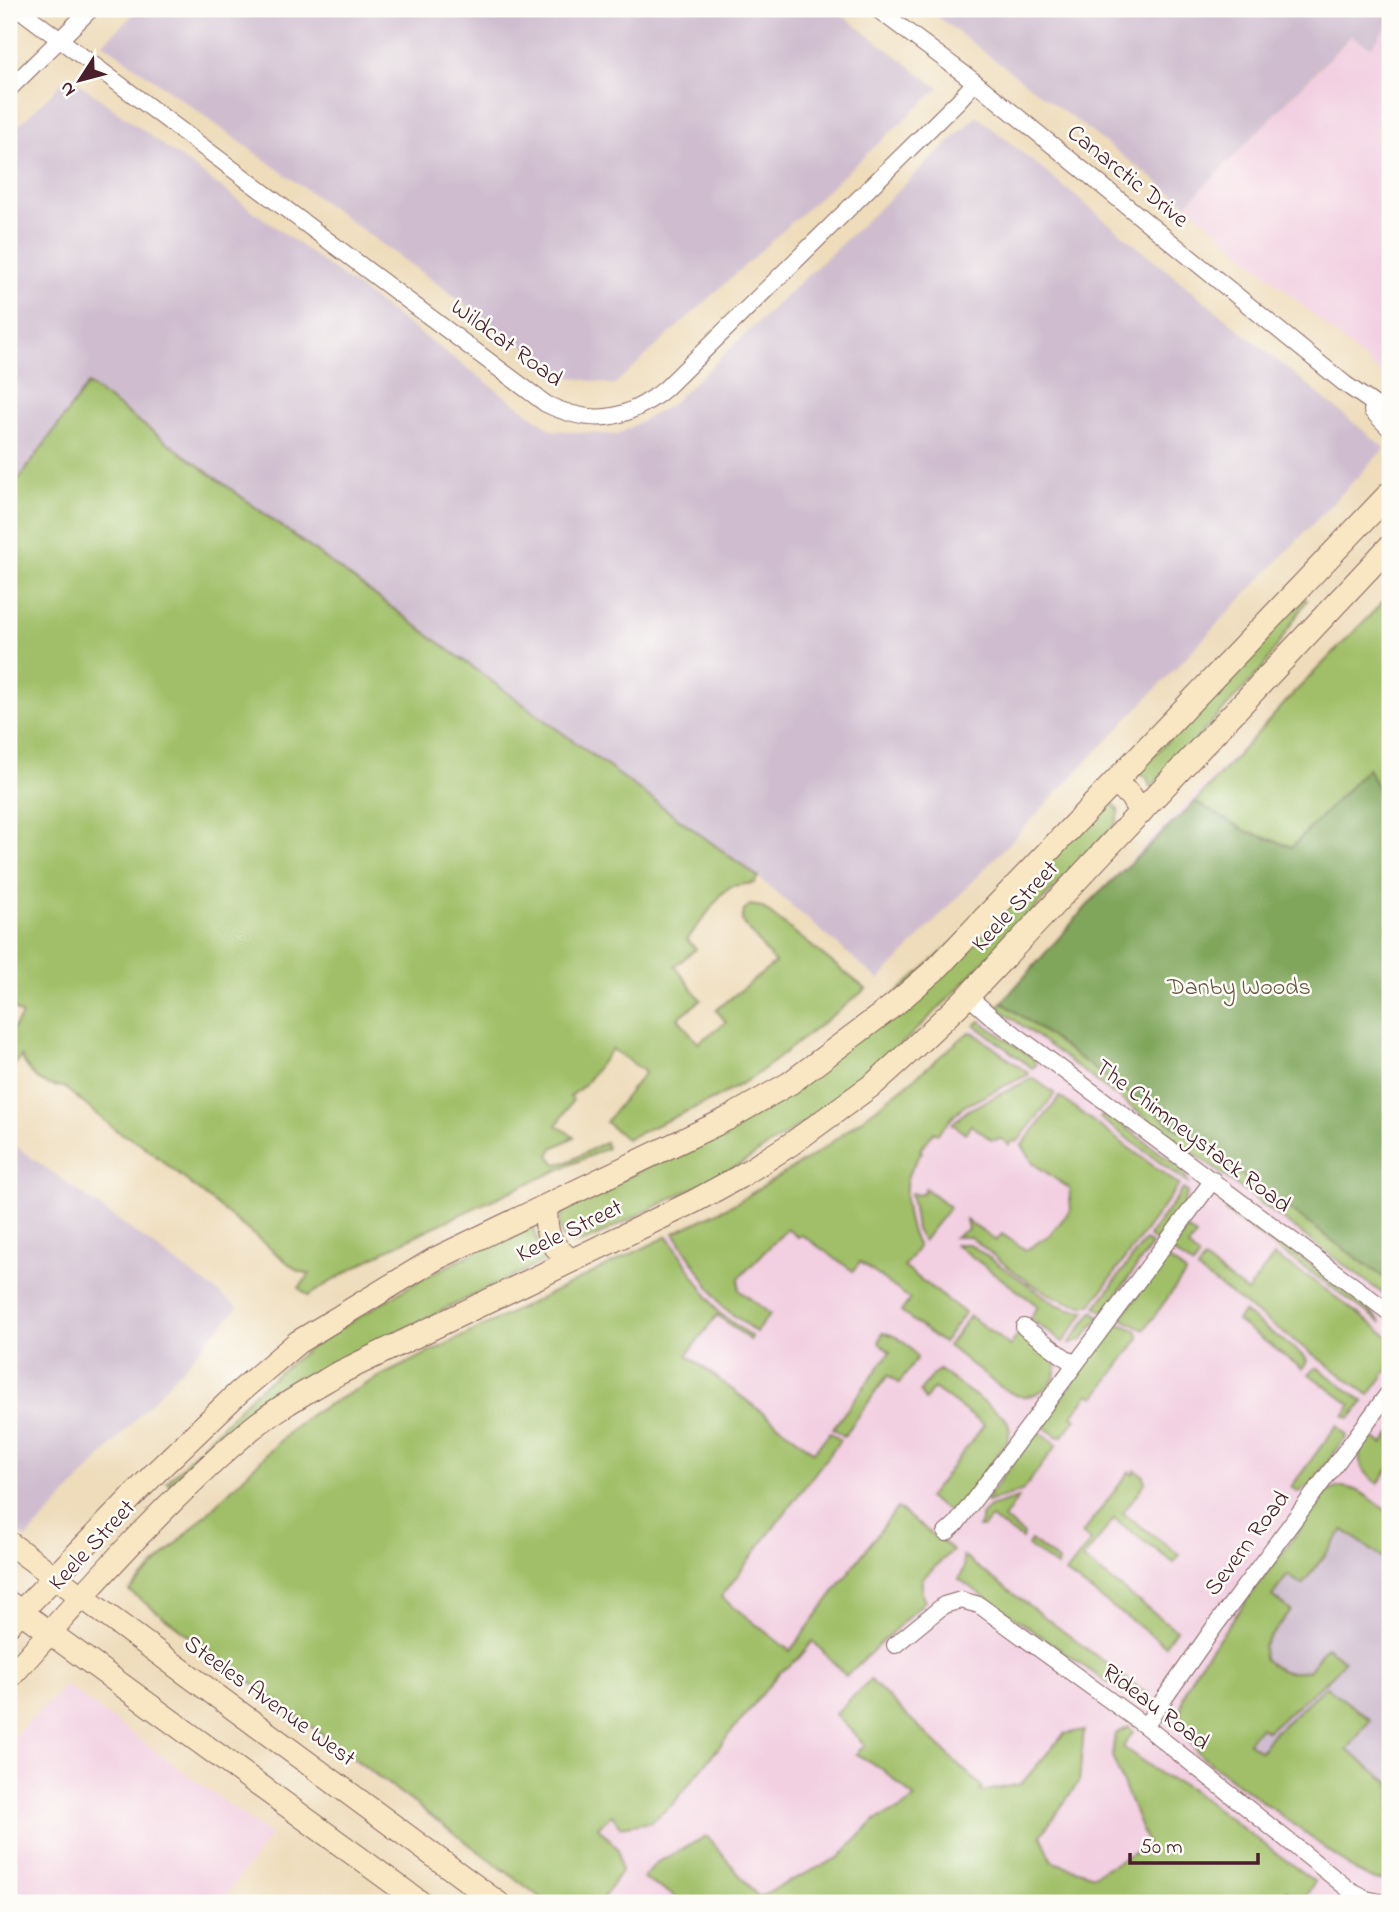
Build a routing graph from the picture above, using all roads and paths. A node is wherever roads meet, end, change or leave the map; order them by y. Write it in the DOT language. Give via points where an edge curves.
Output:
graph roads {
  1 [pos="19,9"];
  2 [pos="91,9"];
  3 [pos="877,9"];
  4 [pos="59,39"];
  5 [pos="975,82"];
  6 [pos="9,89"];
  7 [pos="1345,384"];
  8 [pos="1390,415"];
  9 [pos="1390,429"];
  10 [pos="1390,493"];
  11 [pos="1390,546"];
  12 [pos="1114,783"];
  13 [pos="1141,813"];
  14 [pos="968,996"];
  15 [pos="1213,1180"];
  16 [pos="546,1206"];
  17 [pos="571,1260"];
  18 [pos="1390,1313"];
  19 [pos="1024,1327"];
  20 [pos="1075,1365"];
  21 [pos="1390,1391"];
  22 [pos="946,1533"];
  23 [pos="9,1543"];
  24 [pos="53,1576"];
  25 [pos="81,1598"];
  26 [pos="12,1613"];
  27 [pos="50,1632"];
  28 [pos="895,1645"];
  29 [pos="9,1678"];
  30 [pos="1144,1726"];
  31 [pos="421,1903"];
  32 [pos="498,1903"];
  33 [pos="1384,1903"];
  1 -- 4 [label="street, Wildcat Road"];
  2 -- 4 [label="street"];
  3 -- 5 [label="street, Canarctic Drive"];
  4 -- 5 [label="street, Wildcat Road" via="546,404 589,418 631,412 665,389"];
  4 -- 6 [label="street"];
  5 -- 7 [label="street, Canarctic Drive"];
  7 -- 8 [label="street, Canarctic Drive"];
  7 -- 9 [label="street, Canarctic Drive"];
  10 -- 12 [label="main road, Keele Street"];
  11 -- 13 [label="main road, Keele Street"];
  12 -- 13 [label="main road" via="1130,795"];
  12 -- 16 [label="main road, Keele Street" via="938,967 834,1051 727,1119"];
  13 -- 14 [label="main road, Keele Street"];
  14 -- 15 [label="street, The Chimneystack Road"];
  14 -- 17 [label="main road, Keele Street" via="875,1083 791,1144 693,1202"];
  15 -- 18 [label="street, The Chimneystack Road"];
  15 -- 20 [label="street"];
  16 -- 17 [label="main road" via="548,1235 556,1249"];
  16 -- 24 [label="main road, Keele Street" via="435,1259 298,1342 158,1470"];
  17 -- 25 [label="main road, Keele Street" via="337,1374 282,1407 154,1517"];
  19 -- 20 [label="street"];
  20 -- 22 [label="street"];
  21 -- 30 [label="street, Severn Road"];
  23 -- 24 [label="main road, Steeles Avenue West"];
  24 -- 25 [label="main road, Steeles Avenue West"];
  24 -- 26 [label="main road, Keele Street"];
  25 -- 27 [label="main road, Keele Street"];
  25 -- 32 [label="main road, Steeles Avenue West"];
  26 -- 27 [label="main road"];
  27 -- 29 [label="main road, Keele Street"];
  27 -- 31 [label="main road"];
  28 -- 30 [label="street, Rideau Road" via="943,1605 961,1600 979,1605"];
  30 -- 33 [label="street, Rideau Road" via="1352,1892"];
}
